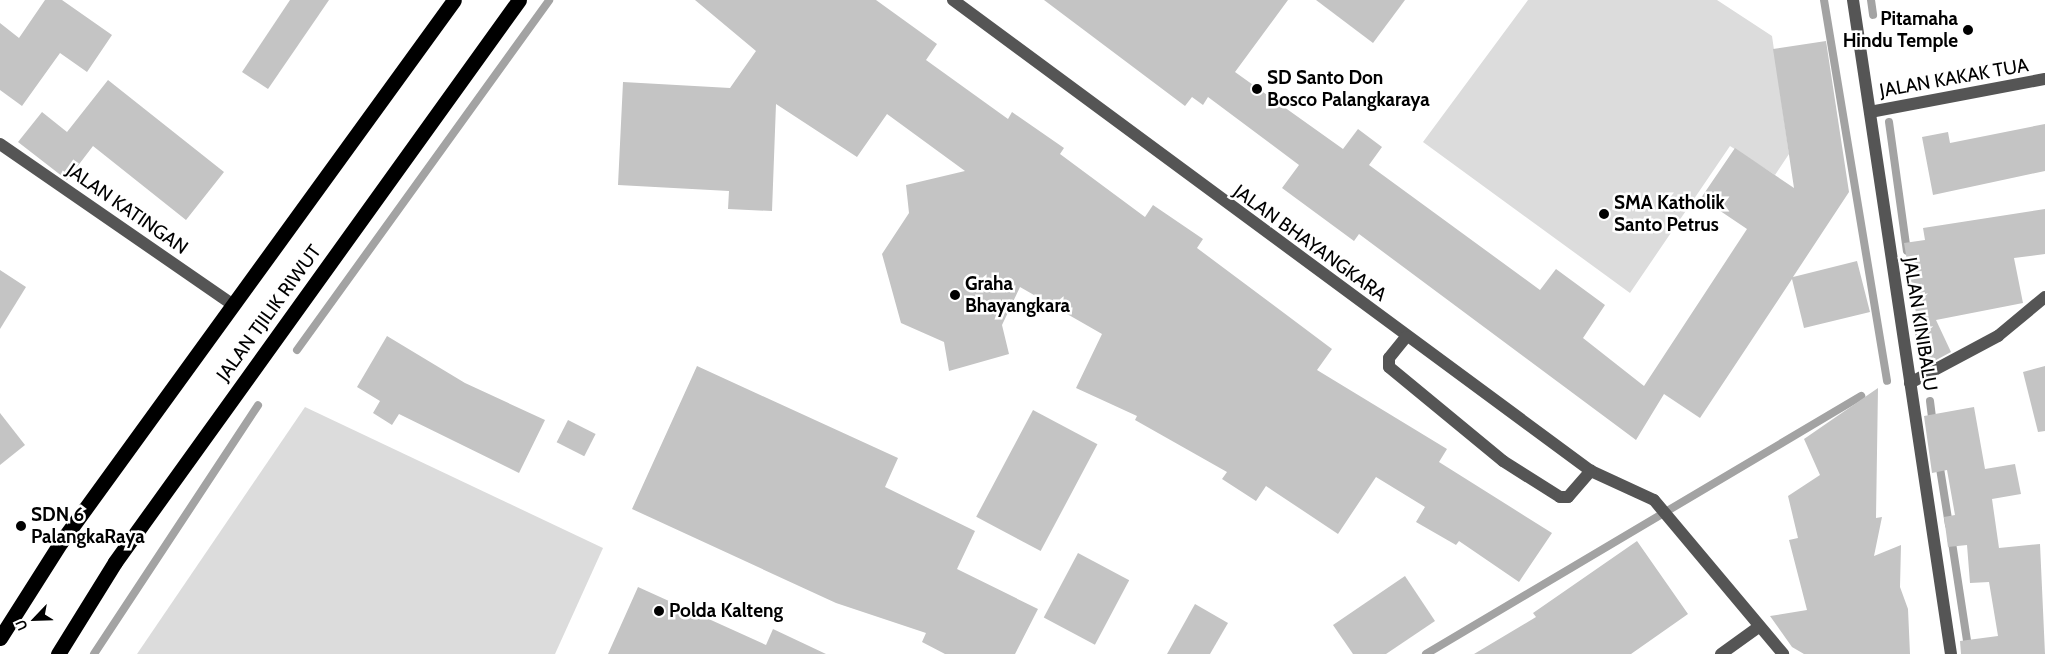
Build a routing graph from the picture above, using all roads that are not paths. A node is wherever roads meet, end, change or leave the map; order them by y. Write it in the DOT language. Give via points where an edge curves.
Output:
graph roads {
  1 [pos="454,0"];
  2 [pos="519,0"];
  3 [pos="953,0"];
  4 [pos="1852,0"];
  5 [pos="2045,79"];
  6 [pos="1870,112"];
  7 [pos="0,144"];
  8 [pos="2045,297"];
  9 [pos="233,306"];
  10 [pos="1406,337"];
  11 [pos="1910,383"];
  12 [pos="1591,472"];
  13 [pos="1757,628"];
  14 [pos="0,638"];
  15 [pos="58,654"];
  16 [pos="1720,654"];
  17 [pos="1783,654"];
  18 [pos="1951,654"];
  1 -- 9 [label="highway, JALAN TJILIK RIWUT"];
  2 -- 15 [label="highway, JALAN TJILIK RIWUT" via="115,562"];
  3 -- 10 [label="street, JALAN BHAYANGKARA"];
  4 -- 6 [label="street, JALAN KINIBALU"];
  5 -- 6 [label="street, JALAN KAKAK TUA"];
  6 -- 11 [label="street, JALAN KINIBALU"];
  7 -- 9 [label="street, JALAN KATINGAN"];
  8 -- 11 [label="street" via="1998,336"];
  9 -- 14 [label="highway, JALAN TJILIK RIWUT" via="61,542"];
  10 -- 12 [label="street, JALAN BHAYANGKARA"];
  10 -- 12 [label="street" via="1389,358 1389,367 1503,461 1560,497 1568,497"];
  11 -- 18 [label="street, JALAN KINIBALU"];
  12 -- 13 [label="street, JALAN BHAYANGKARA" via="1654,500 1682,529"];
  13 -- 16 [label="street"];
  13 -- 17 [label="street"];
}
